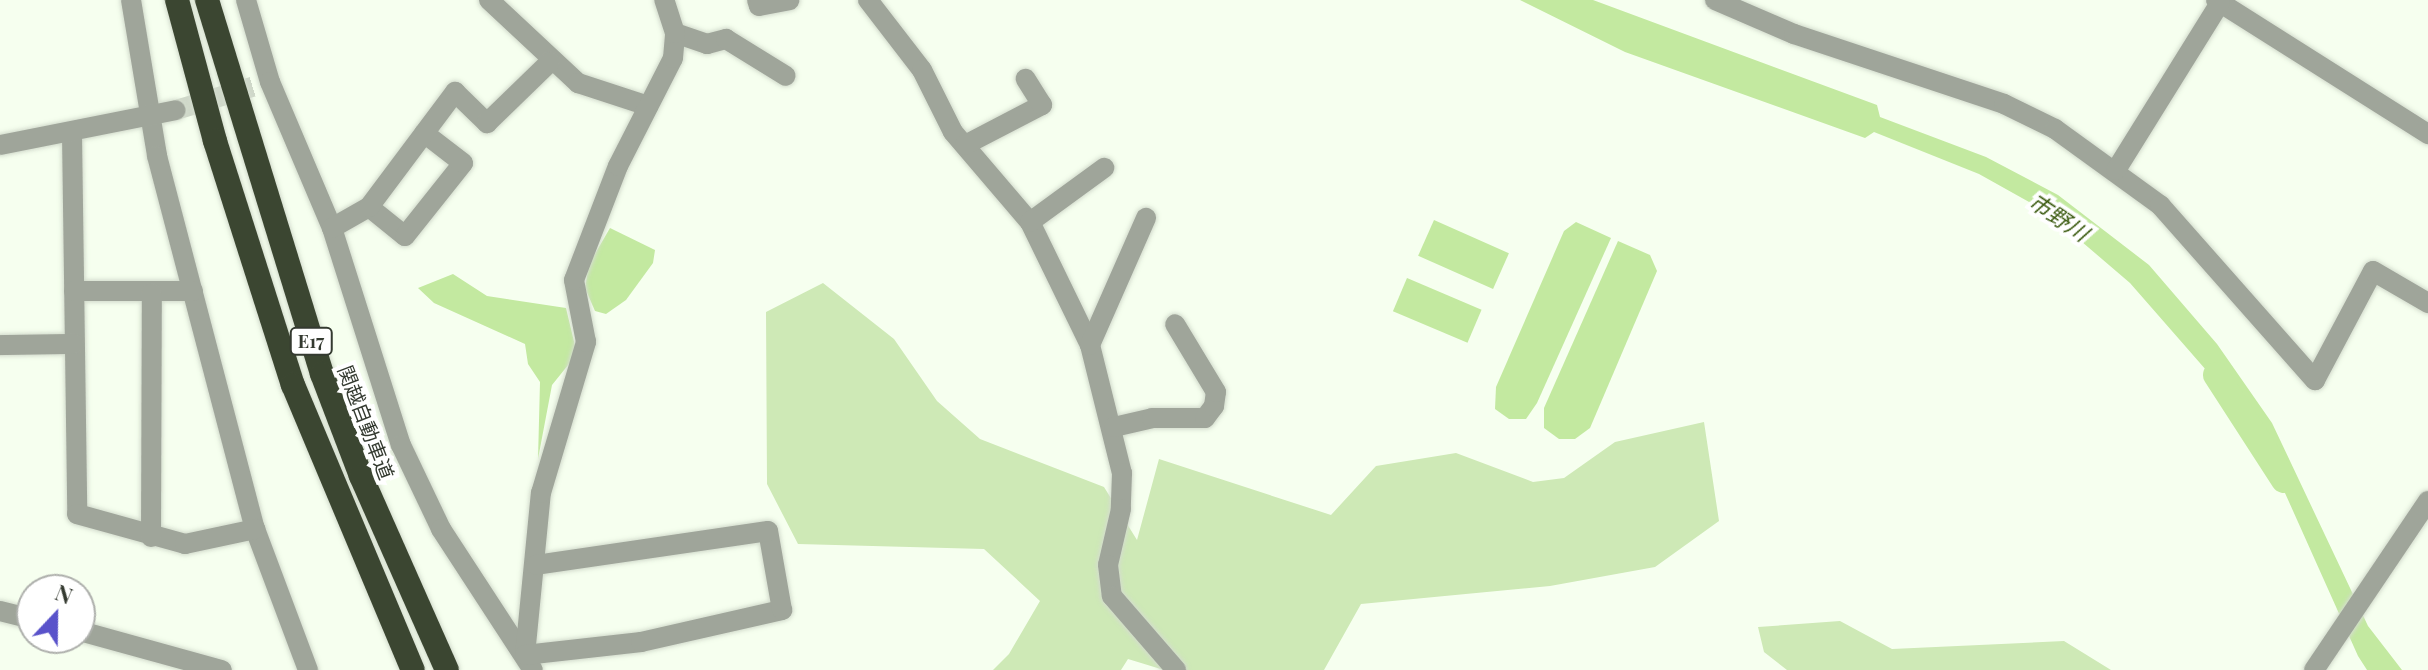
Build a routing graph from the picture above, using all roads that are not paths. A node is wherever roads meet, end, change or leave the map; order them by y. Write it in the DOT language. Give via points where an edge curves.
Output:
graph roads {
  1 [pos="131,0"];
  2 [pos="177,0"];
  3 [pos="207,0"];
  4 [pos="246,0"];
  5 [pos="489,0"];
  6 [pos="664,0"];
  7 [pos="757,0"];
  8 [pos="789,0"];
  9 [pos="868,0"];
  10 [pos="1715,0"];
  11 [pos="2218,1"];
  12 [pos="675,33"];
  13 [pos="550,62"];
  14 [pos="786,76"];
  15 [pos="1026,79"];
  16 [pos="648,106"];
  17 [pos="176,110"];
  18 [pos="152,118"];
  19 [pos="424,133"];
  20 [pos="72,134"];
  21 [pos="2428,134"];
  22 [pos="0,145"];
  23 [pos="965,145"];
  24 [pos="1104,168"];
  25 [pos="2116,170"];
  26 [pos="369,207"];
  27 [pos="1146,218"];
  28 [pos="1030,222"];
  29 [pos="332,228"];
  30 [pos="74,291"];
  31 [pos="193,291"];
  32 [pos="152,293"];
  33 [pos="2428,303"];
  34 [pos="1175,324"];
  35 [pos="74,344"];
  36 [pos="0,345"];
  37 [pos="1090,345"];
  38 [pos="1114,427"];
  39 [pos="2428,501"];
  40 [pos="255,529"];
  41 [pos="151,537"];
  42 [pos="536,565"];
  43 [pos="96,635"];
  44 [pos="529,662"];
  45 [pos="222,670"];
  46 [pos="308,670"];
  47 [pos="413,670"];
  48 [pos="447,670"];
  49 [pos="1176,670"];
  50 [pos="2314,670"];
  1 -- 18 [label="street"];
  2 -- 47 [label="highway, E17" via="215,141 293,385"];
  3 -- 48 [label="highway, 関越自動車道 / E17" via="322,374 366,489"];
  4 -- 29 [label="street" via="263,84"];
  5 -- 13 [label="street"];
  6 -- 12 [label="street"];
  7 -- 8 [label="street" via="759,6"];
  9 -- 23 [label="street" via="922,70"];
  10 -- 25 [label="street" via="1794,34 2004,104 2055,129"];
  11 -- 21 [label="street"];
  11 -- 25 [label="street"];
  12 -- 14 [label="street" via="707,44 726,39"];
  12 -- 16 [label="street" via="673,58"];
  13 -- 16 [label="street" via="578,83"];
  13 -- 19 [label="street" via="487,123 455,92"];
  15 -- 23 [label="street" via="1042,105"];
  16 -- 42 [label="street" via="618,166 574,280 586,342 541,493"];
  17 -- 18 [label="street"];
  18 -- 20 [label="street"];
  18 -- 31 [label="street"];
  19 -- 26 [label="street"];
  19 -- 26 [label="street" via="463,163 405,236"];
  20 -- 22 [label="street"];
  20 -- 30 [label="street"];
  23 -- 28 [label="street"];
  24 -- 28 [label="street"];
  25 -- 33 [label="street" via="2190,235 2315,380 2373,271"];
  26 -- 29 [label="street"];
  27 -- 37 [label="street"];
  28 -- 37 [label="street"];
  29 -- 44 [label="street" via="401,445 441,529"];
  30 -- 32 [label="street"];
  30 -- 35 [label="street"];
  31 -- 32 [label="street"];
  31 -- 40 [label="street"];
  32 -- 41 [label="street"];
  34 -- 38 [label="street" via="1216,392 1214,406 1205,418 1152,418"];
  35 -- 36 [label="street"];
  35 -- 41 [label="street" via="77,514"];
  37 -- 38 [label="street"];
  38 -- 49 [label="street" via="1122,473 1121,509 1108,565 1112,596"];
  39 -- 50 [label="street"];
  40 -- 41 [label="street" via="185,544"];
  40 -- 46 [label="street"];
  42 -- 44 [label="street"];
  42 -- 44 [label="street" via="768,531 782,610"];
  43 -- 45 [label="street"];
}
